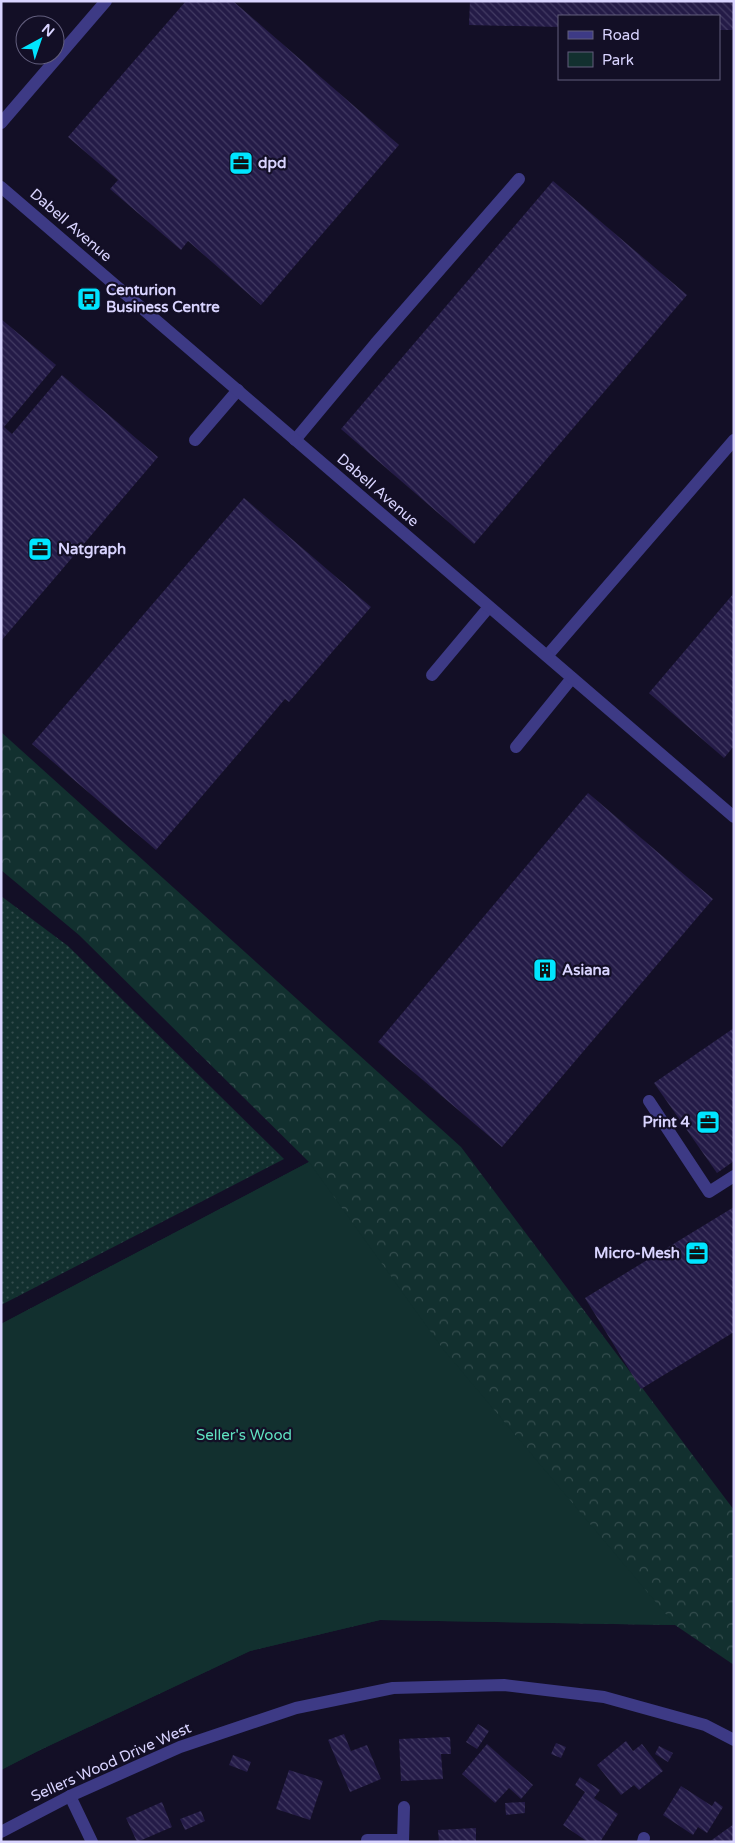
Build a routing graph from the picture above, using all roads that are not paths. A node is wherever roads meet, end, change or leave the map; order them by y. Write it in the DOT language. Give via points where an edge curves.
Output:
graph roads {
  1 [pos="106,1"];
  2 [pos="1,123"];
  3 [pos="519,179"];
  4 [pos="1,187"];
  5 [pos="238,390"];
  6 [pos="195,440"];
  7 [pos="296,440"];
  8 [pos="734,440"];
  9 [pos="489,606"];
  10 [pos="547,656"];
  11 [pos="432,675"];
  12 [pos="572,678"];
  13 [pos="516,747"];
  14 [pos="734,817"];
  15 [pos="649,1101"];
  16 [pos="734,1176"];
  17 [pos="734,1740"];
  18 [pos="70,1796"];
  19 [pos="404,1807"];
  20 [pos="1,1832"];
  21 [pos="367,1840"];
  22 [pos="403,1841"];
  23 [pos="92,1842"];
  1 -- 2 [label="street"];
  3 -- 7 [label="street"];
  4 -- 5 [label="street, Dabell Avenue"];
  5 -- 6 [label="street"];
  5 -- 7 [label="street, Dabell Avenue"];
  7 -- 9 [label="street, Dabell Avenue"];
  8 -- 10 [label="street"];
  9 -- 10 [label="street, Dabell Avenue"];
  9 -- 11 [label="street"];
  10 -- 12 [label="street, Dabell Avenue"];
  12 -- 13 [label="street"];
  12 -- 14 [label="street, Dabell Avenue"];
  15 -- 16 [label="street" via="709,1192"];
  17 -- 18 [label="street, Sellers Wood Drive West" via="705,1725 604,1697 504,1685 392,1688 296,1708 180,1747"];
  18 -- 20 [label="street, Sellers Wood Drive West"];
  18 -- 23 [label="street"];
  19 -- 22 [label="street"];
  21 -- 22 [label="street"];
}
